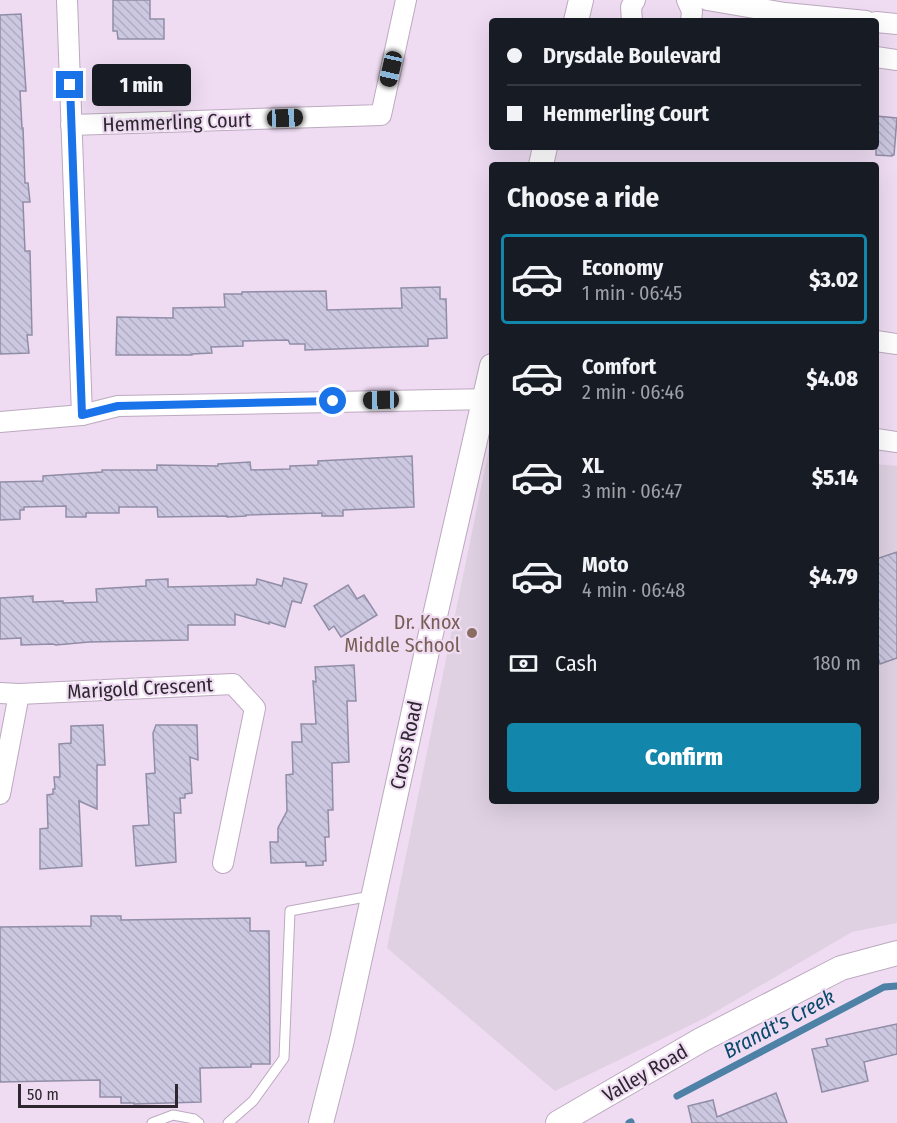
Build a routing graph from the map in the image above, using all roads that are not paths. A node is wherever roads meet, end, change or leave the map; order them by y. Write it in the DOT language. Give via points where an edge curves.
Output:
graph roads {
  1 [pos="67,0"];
  2 [pos="406,0"];
  3 [pos="581,0"];
  4 [pos="635,0"];
  5 [pos="687,0"];
  6 [pos="707,0"];
  7 [pos="577,18"];
  8 [pos="632,18"];
  9 [pos="691,18"];
  10 [pos="836,18"];
  11 [pos="879,22"];
  12 [pos="897,24"];
  13 [pos="879,57"];
  14 [pos="897,60"];
  15 [pos="71,125"];
  16 [pos="879,341"];
  17 [pos="897,344"];
  18 [pos="488,399"];
  19 [pos="82,415"];
  20 [pos="0,422"];
  21 [pos="879,439"];
  22 [pos="897,442"];
  23 [pos="10,693"];
  24 [pos="0,794"];
  25 [pos="223,863"];
  26 [pos="374,896"];
  27 [pos="897,953"];
  28 [pos="152,1123"];
  29 [pos="199,1123"];
  30 [pos="228,1123"];
  31 [pos="321,1123"];
  32 [pos="558,1123"];
  1 -- 15 [label="street"];
  2 -- 15 [label="street, Hemmerling Court" via="381,115"];
  3 -- 7 [label="street"];
  4 -- 8 [label="street"];
  5 -- 9 [label="street"];
  6 -- 10 [label="street"];
  11 -- 12 [label="street"];
  13 -- 14 [label="street"];
  15 -- 19 [label="street"];
  16 -- 17 [label="street"];
  18 -- 19 [label="street" via="118,406"];
  18 -- 26 [label="street, Cross Road" via="429,642"];
  19 -- 20 [label="street"];
  21 -- 22 [label="street"];
  23 -- 24 [label="street"];
  23 -- 25 [label="street, Marigold Crescent" via="233,684 255,708"];
  26 -- 30 [label="lane" via="290,911 284,1058 253,1101"];
  26 -- 31 [label="street, Cross Road"];
  27 -- 32 [label="street, Valley Road" via="842,968 701,1040"];
  28 -- 29 [label="lane" via="173,1115"];
}
